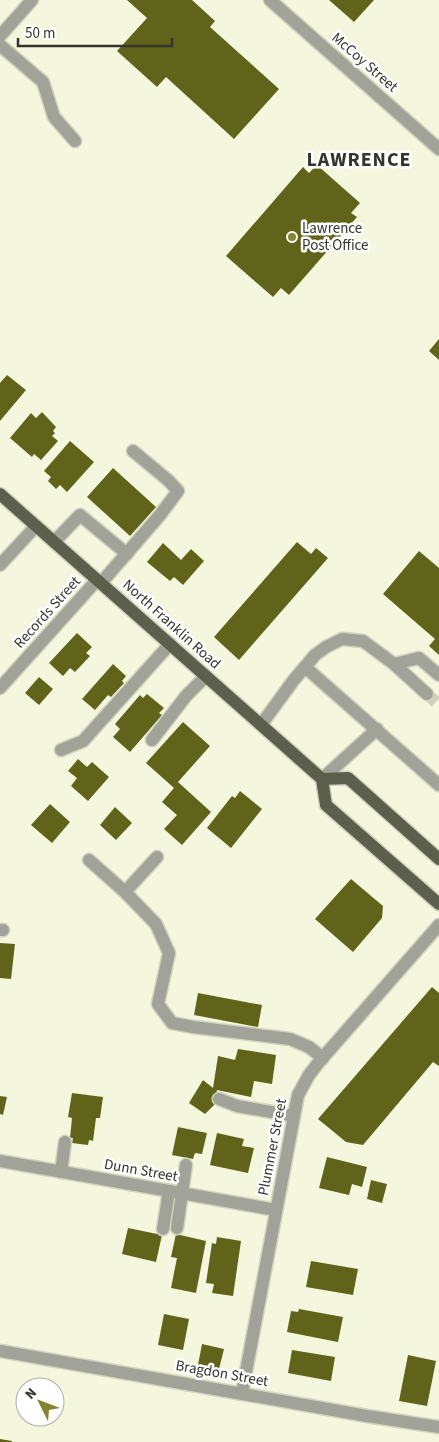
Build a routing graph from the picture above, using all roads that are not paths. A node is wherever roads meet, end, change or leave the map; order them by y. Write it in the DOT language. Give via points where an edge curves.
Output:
graph roads {
  1 [pos="32,0"];
  2 [pos="270,0"];
  3 [pos="0,36"];
  4 [pos="0,44"];
  5 [pos="75,141"];
  6 [pos="439,149"];
  7 [pos="133,451"];
  8 [pos="0,494"];
  9 [pos="36,526"];
  10 [pos="54,542"];
  11 [pos="127,554"];
  12 [pos="0,565"];
  13 [pos="99,582"];
  14 [pos="170,644"];
  15 [pos="394,664"];
  16 [pos="305,667"];
  17 [pos="439,675"];
  18 [pos="206,676"];
  19 [pos="0,688"];
  20 [pos="427,694"];
  21 [pos="261,725"];
  22 [pos="377,729"];
  23 [pos="152,740"];
  24 [pos="61,750"];
  25 [pos="322,779"];
  26 [pos="439,785"];
  27 [pos="158,857"];
  28 [pos="439,859"];
  29 [pos="89,860"];
  30 [pos="125,892"];
  31 [pos="439,904"];
  32 [pos="439,925"];
  33 [pos="323,1058"];
  34 [pos="219,1099"];
  35 [pos="294,1116"];
  36 [pos="65,1142"];
  37 [pos="0,1161"];
  38 [pos="186,1164"];
  39 [pos="61,1172"];
  40 [pos="175,1193"];
  41 [pos="276,1210"];
  42 [pos="177,1228"];
  43 [pos="163,1229"];
  44 [pos="0,1351"];
  45 [pos="242,1393"];
  46 [pos="439,1427"];
  1 -- 3 [label="street"];
  2 -- 6 [label="street, McCoy Street"];
  4 -- 5 [label="street" via="43,82 54,117"];
  7 -- 11 [label="street, Records Street" via="178,491"];
  8 -- 9 [label="main road, North Franklin Road"];
  9 -- 10 [label="main road, North Franklin Road"];
  9 -- 12 [label="street"];
  10 -- 11 [label="street" via="80,515"];
  10 -- 13 [label="main road, North Franklin Road"];
  11 -- 13 [label="street, Records Street"];
  13 -- 14 [label="main road, North Franklin Road"];
  13 -- 19 [label="street, Records Street"];
  14 -- 18 [label="main road, North Franklin Road"];
  14 -- 24 [label="street" via="83,741"];
  15 -- 16 [label="street" via="363,641 342,639 326,646"];
  15 -- 17 [label="street" via="419,658"];
  15 -- 20 [label="street"];
  16 -- 21 [label="street"];
  16 -- 22 [label="street"];
  18 -- 21 [label="main road, North Franklin Road"];
  18 -- 23 [label="street"];
  21 -- 25 [label="main road, North Franklin Road"];
  22 -- 25 [label="street"];
  22 -- 26 [label="street"];
  25 -- 28 [label="main road" via="348,778"];
  25 -- 31 [label="main road" via="326,805"];
  27 -- 30 [label="street"];
  29 -- 30 [label="street"];
  30 -- 33 [label="street" via="156,924 169,953 158,1004 172,1023 290,1039 310,1047"];
  32 -- 33 [label="street, Plummer Street"];
  33 -- 35 [label="street, Plummer Street" via="298,1095"];
  34 -- 35 [label="street" via="237,1106"];
  35 -- 41 [label="street, Plummer Street"];
  36 -- 39 [label="street"];
  37 -- 39 [label="street, Dunn Street"];
  38 -- 40 [label="street"];
  39 -- 40 [label="street, Dunn Street"];
  40 -- 41 [label="street, Dunn Street"];
  40 -- 42 [label="street"];
  40 -- 43 [label="street"];
  41 -- 45 [label="street, Plummer Street"];
  44 -- 45 [label="street, Bragdon Street"];
  45 -- 46 [label="street, Bragdon Street"];
}
